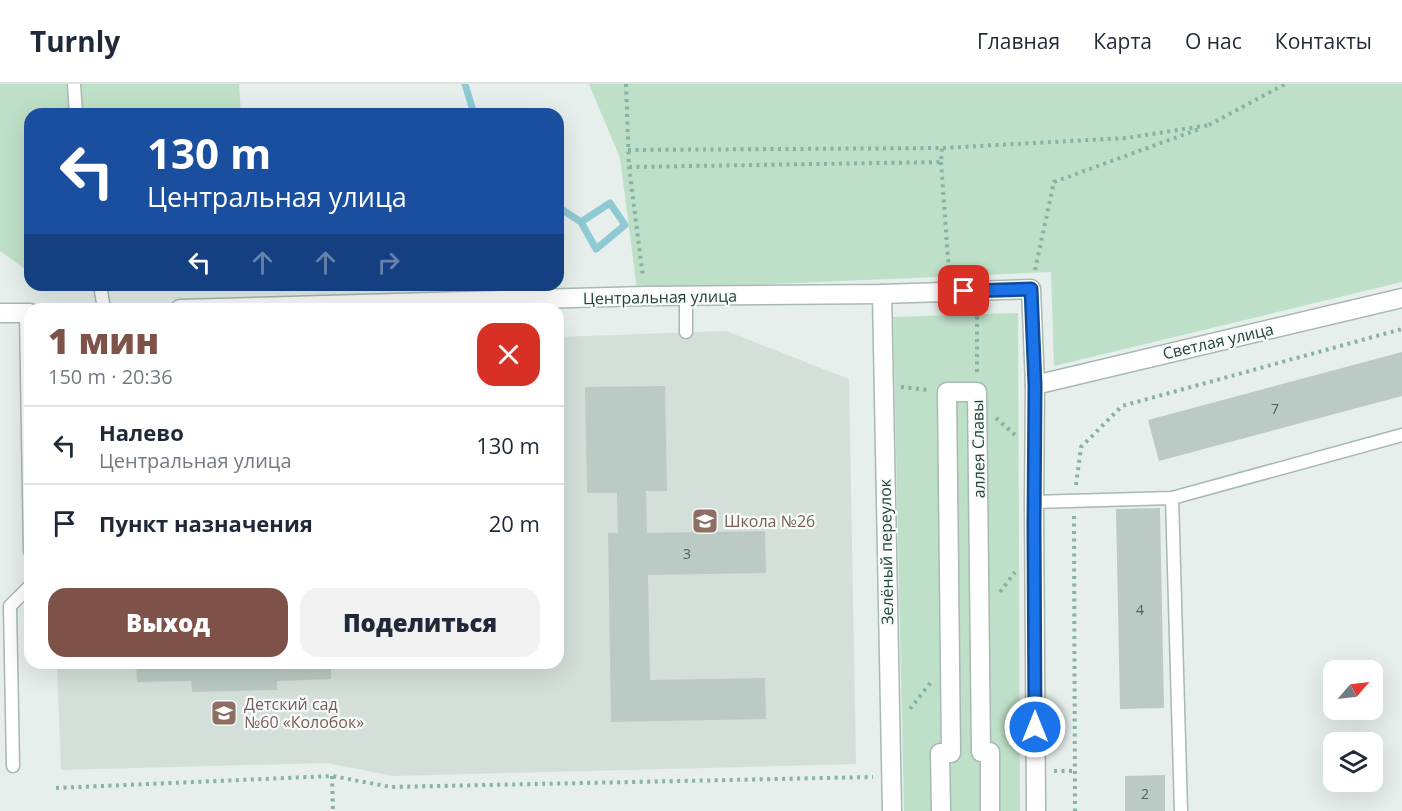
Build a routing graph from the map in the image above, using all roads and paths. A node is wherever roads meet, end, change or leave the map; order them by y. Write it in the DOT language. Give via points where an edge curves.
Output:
graph roads {
  1 [pos="74,84"];
  2 [pos="626,84"];
  3 [pos="1285,84"];
  4 [pos="76,108"];
  5 [pos="1210,125"];
  6 [pos="942,148"];
  7 [pos="628,150"];
  8 [pos="941,162"];
  9 [pos="629,167"];
  10 [pos="1031,289"];
  11 [pos="951,291"];
  12 [pos="977,291"];
  13 [pos="882,294"];
  14 [pos="686,296"];
  15 [pos="646,297"];
  16 [pos="1402,298"];
  17 [pos="413,303"];
  18 [pos="0,313"];
  19 [pos="24,313"];
  20 [pos="686,333"];
  21 [pos="882,385"];
  22 [pos="1035,385"];
  23 [pos="948,392"];
  24 [pos="977,397"];
  25 [pos="1402,435"];
  26 [pos="1034,452"];
  27 [pos="1172,498"];
  28 [pos="1034,502"];
  29 [pos="24,592"];
  30 [pos="981,752"];
  31 [pos="951,753"];
  32 [pos="13,766"];
  33 [pos="332,776"];
  34 [pos="891,777"];
  35 [pos="56,788"];
  36 [pos="333,811"];
  37 [pos="892,811"];
  38 [pos="941,811"];
  39 [pos="990,811"];
  40 [pos="1036,811"];
  41 [pos="1181,811"];
  1 -- 4 [label="lane"];
  2 -- 7 [label="path"];
  3 -- 5 [label="path"];
  5 -- 6 [label="path" via="1126,138"];
  5 -- 10 [label="path" via="1054,182"];
  6 -- 7 [label="path"];
  6 -- 8 [label="path"];
  7 -- 9 [label="path"];
  8 -- 9 [label="path"];
  8 -- 11 [label="path"];
  9 -- 15 [label="path"];
  10 -- 12 [label="street, Центральная улица"];
  10 -- 22 [label="street"];
  11 -- 12 [label="street, Центральная улица"];
  11 -- 13 [label="street, Центральная улица"];
  12 -- 24 [label="path"];
  13 -- 14 [label="street, Центральная улица"];
  13 -- 21 [label="street, Зелёный переулок"];
  14 -- 15 [label="street, Центральная улица"];
  14 -- 20 [label="lane"];
  15 -- 17 [label="street, Центральная улица"];
  16 -- 22 [label="street, Светлая улица"];
  18 -- 19 [label="street"];
  21 -- 23 [label="path"];
  21 -- 34 [label="street, Зелёный переулок"];
  22 -- 26 [label="street"];
  23 -- 24 [label="street, аллея Славы"];
  23 -- 31 [label="street, аллея Славы"];
  24 -- 26 [label="path"];
  24 -- 30 [label="street, аллея Славы"];
  25 -- 27 [label="lane"];
  26 -- 28 [label="street"];
  27 -- 28 [label="lane"];
  27 -- 41 [label="lane"];
  28 -- 40 [label="street"];
  29 -- 32 [label="lane" via="10,606"];
  30 -- 31 [label="street"];
  30 -- 39 [label="street, аллея Славы" via="990,752"];
  31 -- 38 [label="street, аллея Славы" via="940,753"];
  33 -- 34 [label="path" via="391,787"];
  33 -- 35 [label="path"];
  33 -- 36 [label="path"];
  34 -- 37 [label="street, Зелёный переулок"];
}
